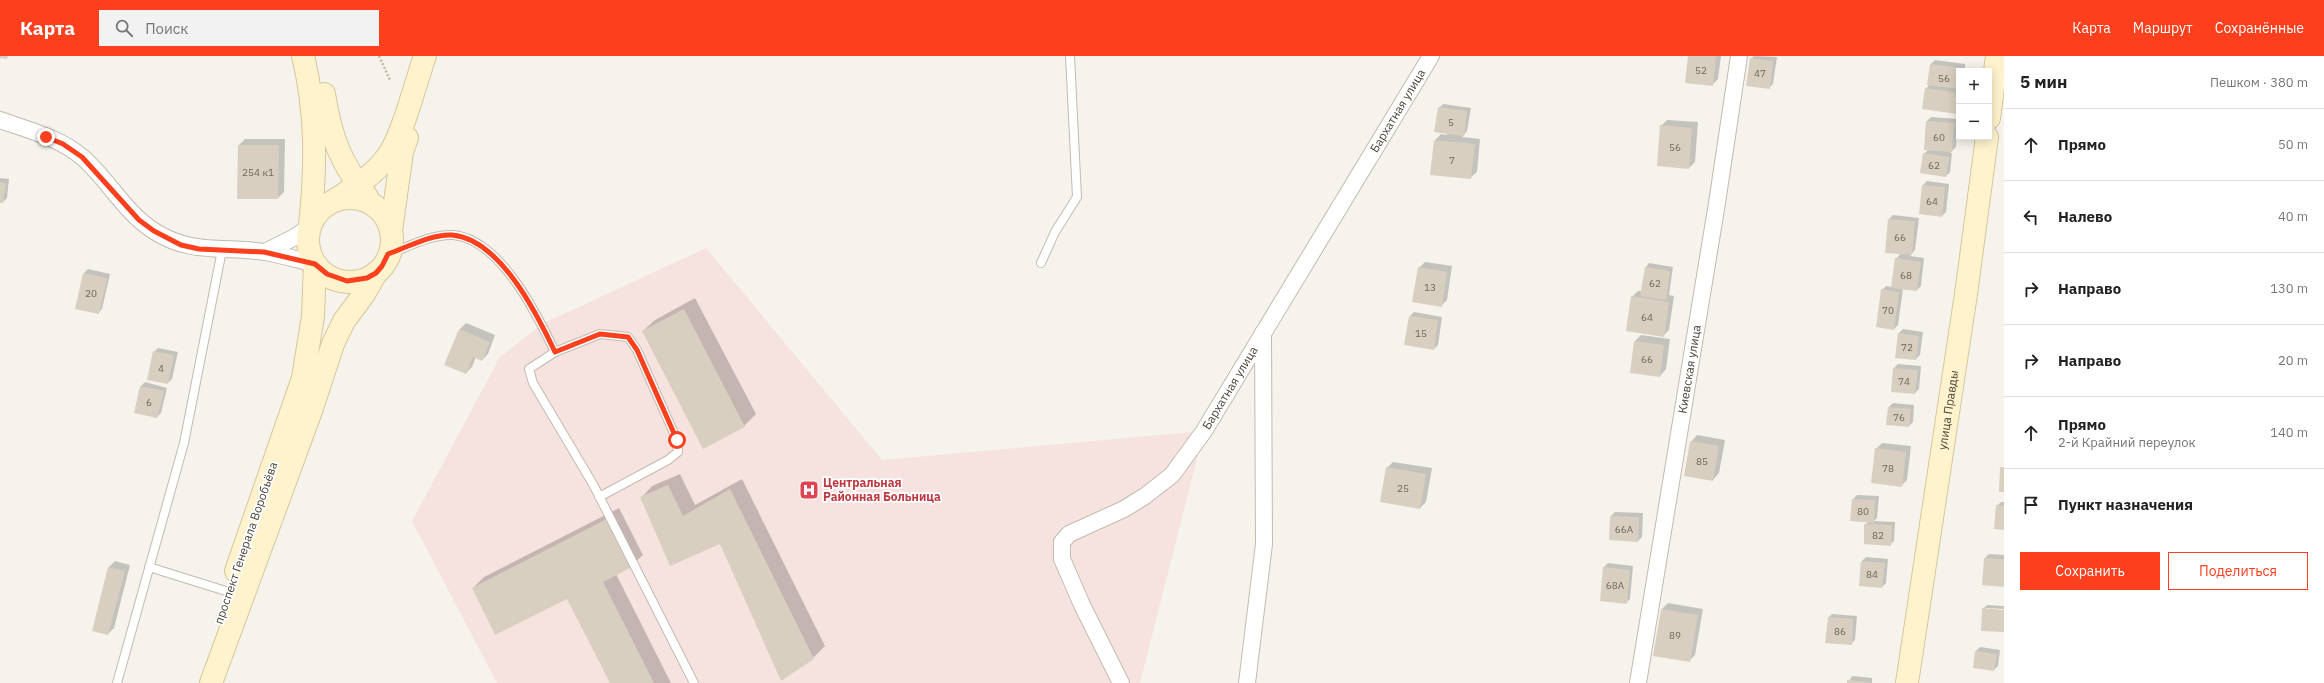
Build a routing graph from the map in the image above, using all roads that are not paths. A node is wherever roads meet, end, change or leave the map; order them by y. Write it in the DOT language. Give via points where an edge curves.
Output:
graph roads {
  1 [pos="303,56"];
  2 [pos="317,56"];
  3 [pos="425,56"];
  4 [pos="434,56"];
  5 [pos="1070,56"];
  6 [pos="1431,56"];
  7 [pos="1739,56"];
  8 [pos="1997,56"];
  9 [pos="1991,104"];
  10 [pos="0,120"];
  11 [pos="1986,140"];
  12 [pos="340,154"];
  13 [pos="395,154"];
  14 [pos="358,185"];
  15 [pos="330,202"];
  16 [pos="372,204"];
  17 [pos="310,227"];
  18 [pos="391,231"];
  19 [pos="222,250"];
  20 [pos="264,252"];
  21 [pos="388,254"];
  22 [pos="1041,263"];
  23 [pos="315,264"];
  24 [pos="376,273"];
  25 [pos="1263,333"];
  26 [pos="555,352"];
  27 [pos="303,407"];
  28 [pos="599,497"];
  29 [pos="149,567"];
  30 [pos="229,592"];
  31 [pos="117,683"];
  32 [pos="196,683"];
  33 [pos="211,683"];
  34 [pos="694,683"];
  35 [pos="1121,683"];
  36 [pos="1248,683"];
  37 [pos="1638,683"];
  38 [pos="1906,683"];
  1 -- 17 [label="main road" via="313,108 316,167"];
  2 -- 12 [label="main road" via="328,117"];
  3 -- 13 [label="main road" via="396,142"];
  4 -- 13 [label="main road"];
  5 -- 22 [label="lane" via="1077,197 1055,232"];
  6 -- 25 [label="street, Бархатная улица"];
  7 -- 37 [label="street, Киевская улица"];
  8 -- 9 [label="main road"];
  10 -- 19 [label="street" via="63,144 82,157 139,220 154,231 181,245"];
  11 -- 38 [label="main road, улица Правды" via="1966,294"];
  12 -- 13 [label="main road" via="353,165 364,167"];
  12 -- 14 [label="main road"];
  13 -- 14 [label="main road"];
  13 -- 18 [label="main road"];
  14 -- 15 [label="main road"];
  14 -- 16 [label="main road"];
  15 -- 16 [label="main road" via="351,198"];
  15 -- 17 [label="main road" via="321,209"];
  16 -- 18 [label="main road" via="386,220"];
  17 -- 20 [label="street"];
  17 -- 23 [label="main road" via="309,249"];
  18 -- 21 [label="main road"];
  19 -- 20 [label="street"];
  19 -- 29 [label="lane" via="184,443"];
  20 -- 23 [label="street"];
  21 -- 24 [label="main road"];
  21 -- 26 [label="lane" via="435,237 453,235 474,241 505,267 542,324"];
  23 -- 24 [label="main road" via="327,274 347,281 367,278"];
  23 -- 27 [label="main road" via="313,316"];
  24 -- 27 [label="main road" via="344,320"];
  25 -- 35 [label="street, Бархатная улица" via="1204,431 1172,475 1140,499 1069,534 1062,542 1062,559"];
  25 -- 36 [label="street" via="1264,544"];
  26 -- 28 [label="lane" via="529,370 533,383"];
  26 -- 28 [label="lane" via="600,334 628,337 637,350 677,440 678,452 668,460"];
  27 -- 30 [label="main road, проспект Генерала Воробьёва"];
  27 -- 33 [label="main road, проспект Генерала Воробьёва"];
  28 -- 34 [label="lane"];
  29 -- 30 [label="lane"];
  29 -- 31 [label="lane"];
  30 -- 32 [label="main road, проспект Генерала Воробьёва"];
}
